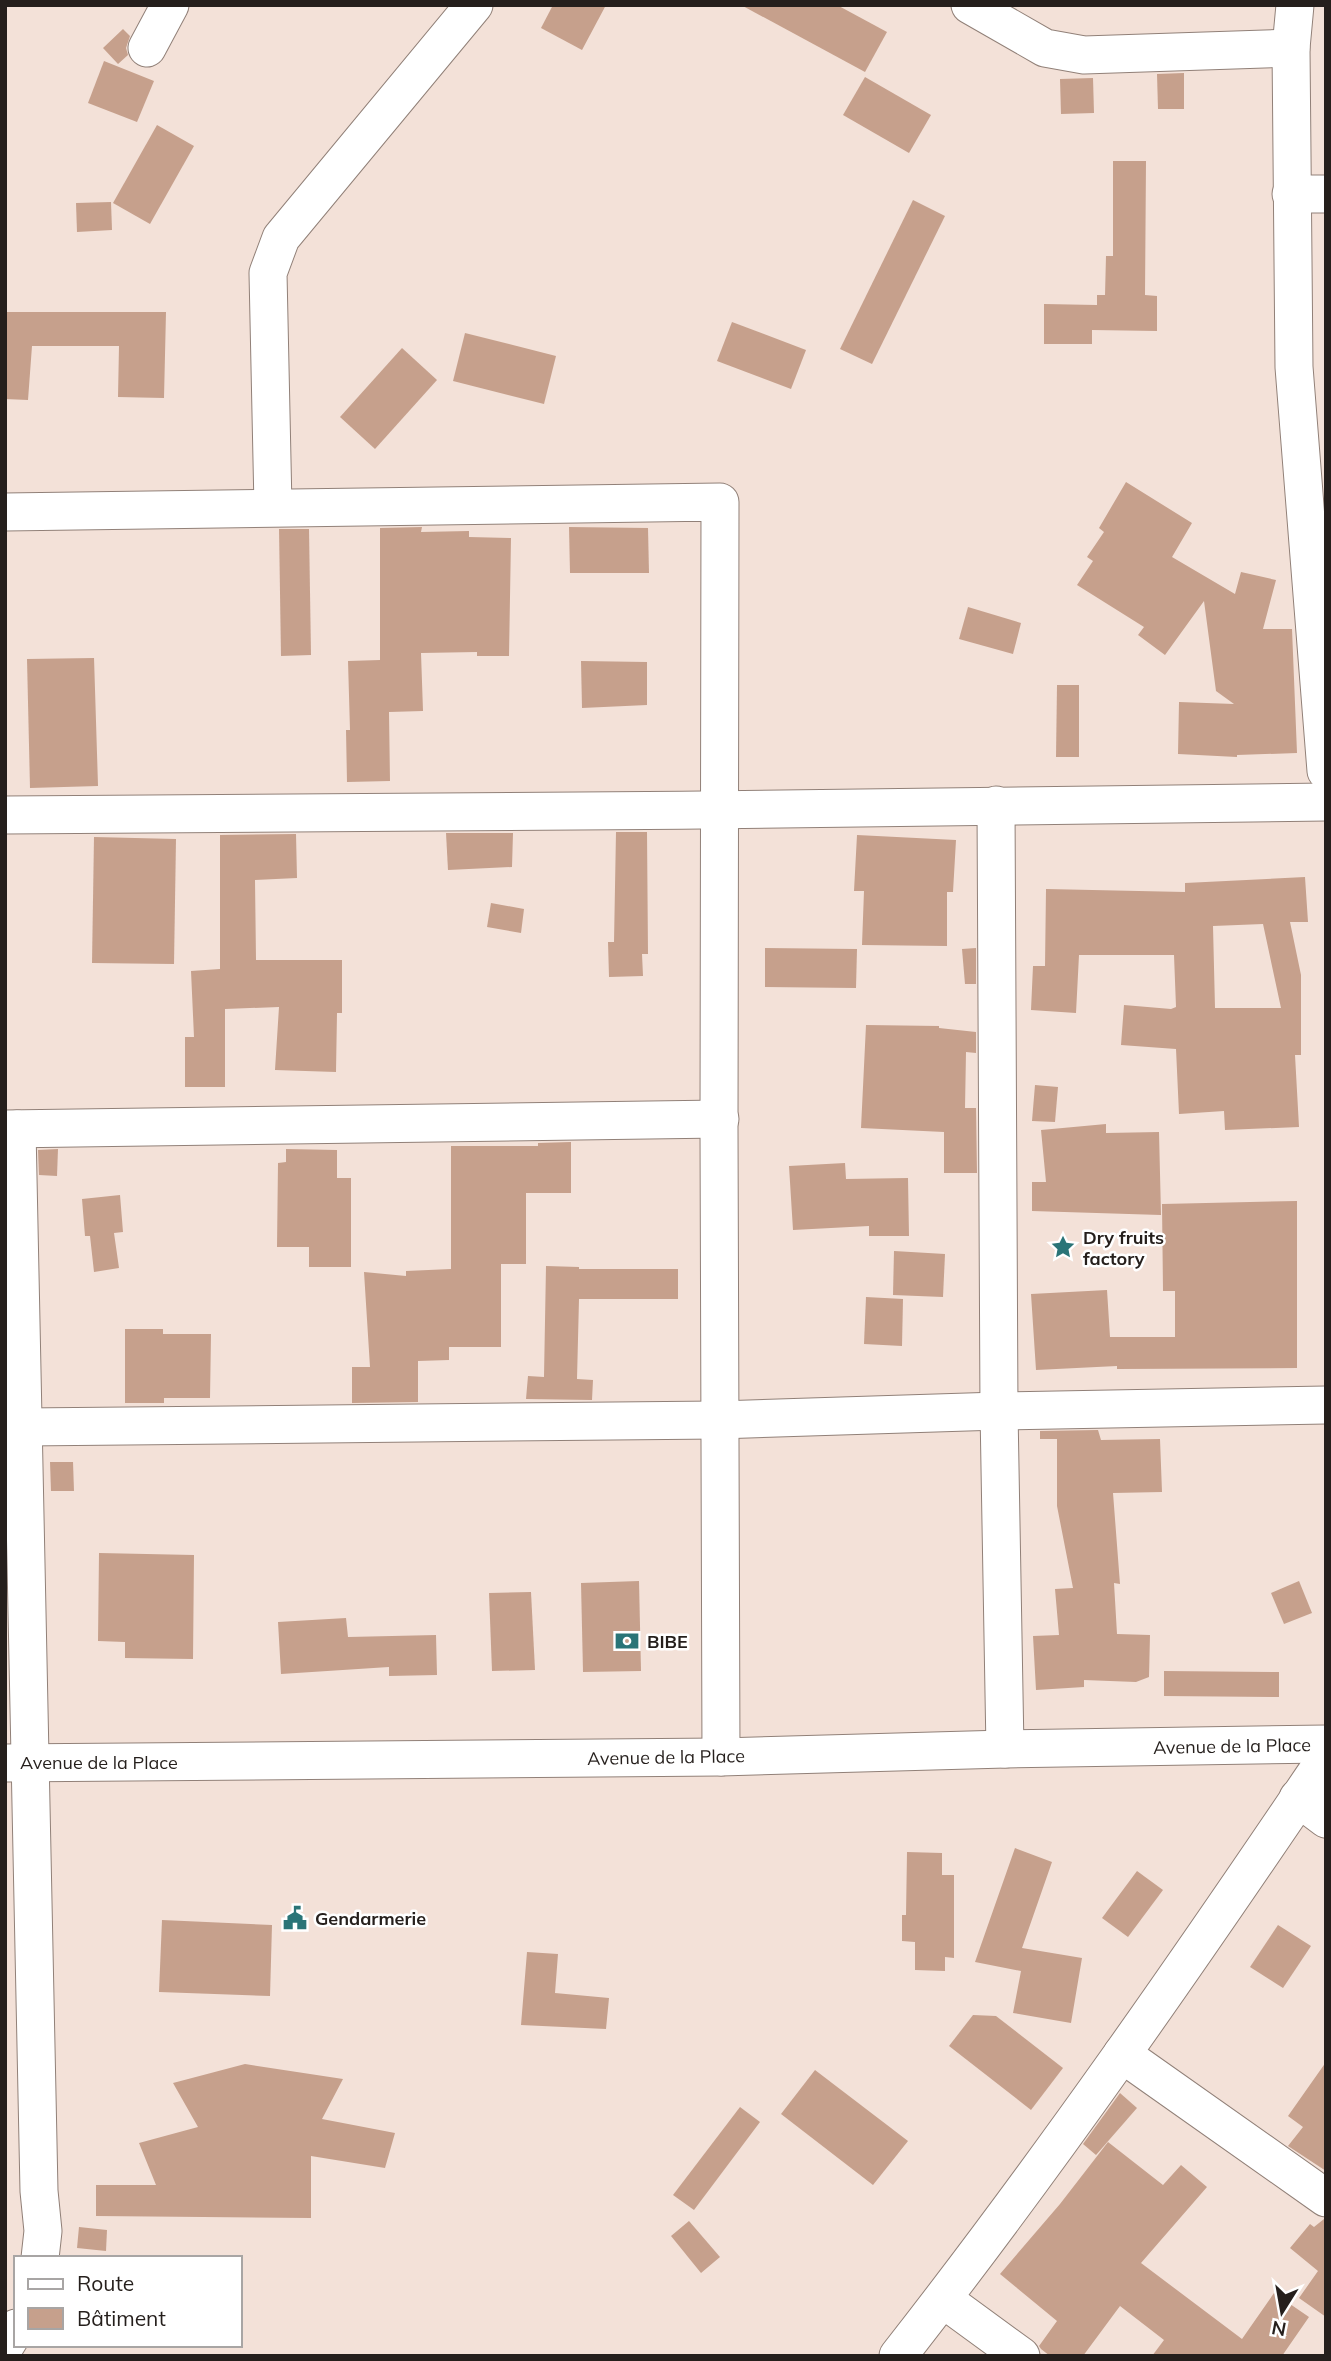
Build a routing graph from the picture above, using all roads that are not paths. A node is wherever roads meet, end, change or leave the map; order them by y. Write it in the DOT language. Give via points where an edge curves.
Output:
graph roads {
  1 [pos="170,5"];
  2 [pos="474,5"];
  3 [pos="970,5"];
  4 [pos="1295,5"];
  5 [pos="146,48"];
  6 [pos="1291,48"];
  7 [pos="1308,194"];
  8 [pos="1315,493"];
  9 [pos="273,507"];
  10 [pos="5,512"];
  11 [pos="1326,771"];
  12 [pos="1326,802"];
  13 [pos="996,805"];
  14 [pos="720,811"];
  15 [pos="5,815"];
  16 [pos="720,1119"];
  17 [pos="11,1129"];
  18 [pos="1326,1405"];
  19 [pos="999,1411"];
  20 [pos="718,1420"];
  21 [pos="24,1427"];
  22 [pos="1326,1744"];
  23 [pos="1005,1749"];
  24 [pos="721,1757"];
  25 [pos="1326,1758"];
  26 [pos="18,1763"];
  27 [pos="1312,1809"];
  28 [pos="1122,2054"];
  29 [pos="1326,2198"];
  30 [pos="40,2256"];
  31 [pos="943,2299"];
  32 [pos="898,2356"];
  33 [pos="1021,2356"];
  1 -- 5 [label="street"];
  2 -- 9 [label="street" via="281,238 268,273"];
  3 -- 6 [label="street" via="1045,48 1084,55"];
  4 -- 6 [label="street"];
  6 -- 7 [label="street"];
  7 -- 8 [label="street" via="1294,367"];
  8 -- 11 [label="street"];
  9 -- 10 [label="street"];
  9 -- 14 [label="street" via="720,502"];
  12 -- 13 [label="street"];
  13 -- 14 [label="street"];
  13 -- 19 [label="street"];
  14 -- 15 [label="street"];
  14 -- 16 [label="street"];
  16 -- 17 [label="street"];
  16 -- 20 [label="street"];
  17 -- 21 [label="street"];
  18 -- 19 [label="street"];
  19 -- 20 [label="street"];
  19 -- 23 [label="street"];
  20 -- 21 [label="street"];
  20 -- 24 [label="street"];
  21 -- 26 [label="street"];
  22 -- 23 [label="street, Avenue de la Place"];
  23 -- 24 [label="street, Avenue de la Place"];
  24 -- 26 [label="street, Avenue de la Place"];
  25 -- 27 [label="street"];
  26 -- 30 [label="street" via="43,2231"];
  27 -- 28 [label="street"];
  28 -- 29 [label="street"];
  28 -- 31 [label="street"];
  31 -- 32 [label="street"];
  31 -- 33 [label="street"];
}
